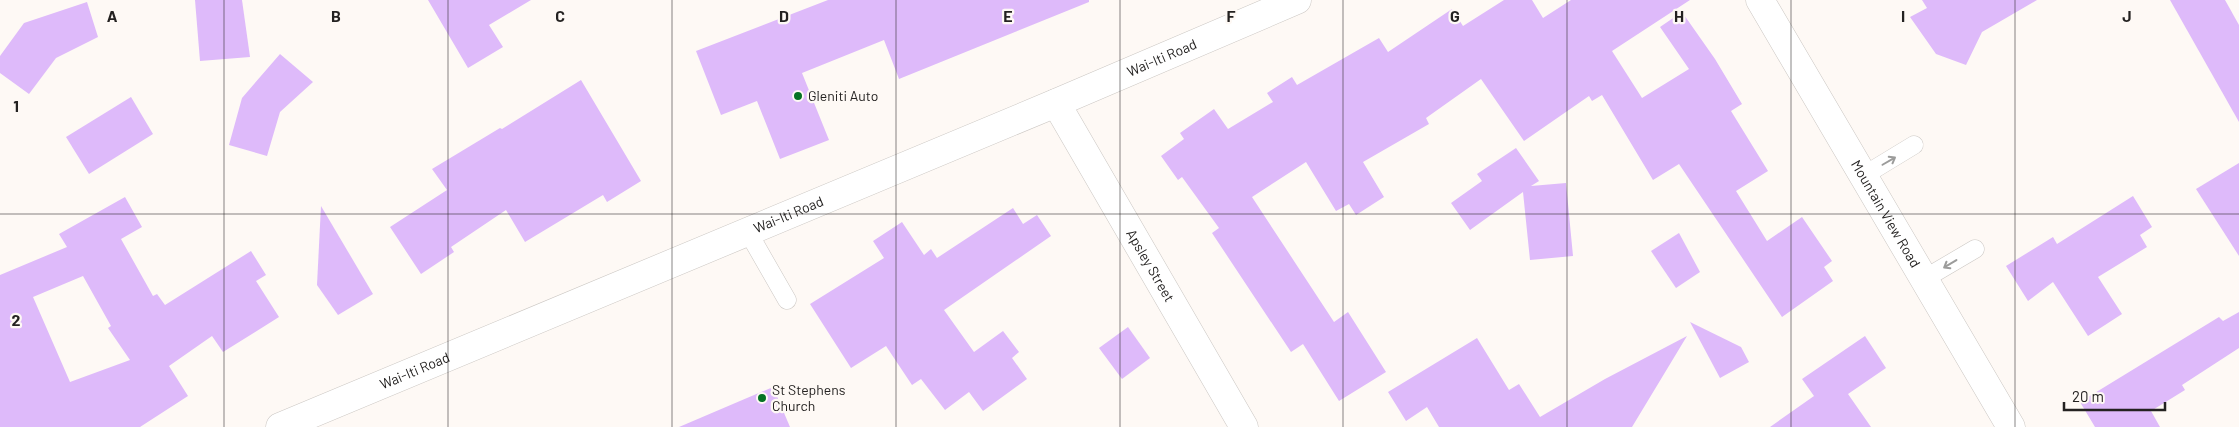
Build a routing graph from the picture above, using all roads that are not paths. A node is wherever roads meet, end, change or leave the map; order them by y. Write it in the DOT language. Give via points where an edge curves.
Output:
graph roads {
  1 [pos="1760,0"];
  2 [pos="1292,1"];
  3 [pos="1056,103"];
  4 [pos="1914,145"];
  5 [pos="1863,176"];
  6 [pos="748,232"];
  7 [pos="1975,249"];
  8 [pos="1924,279"];
  9 [pos="787,300"];
  10 [pos="280,427"];
  11 [pos="1244,427"];
  12 [pos="2011,427"];
  1 -- 5 [label="street, Mountain View Road"];
  2 -- 3 [label="street, Wai-Iti Road"];
  3 -- 6 [label="street, Wai-Iti Road"];
  3 -- 11 [label="street, Apsley Street"];
  5 -- 4 [label="lane, one-way"];
  5 -- 8 [label="street, Mountain View Road"];
  6 -- 9 [label="lane"];
  6 -- 10 [label="street, Wai-Iti Road"];
  7 -- 8 [label="lane, one-way"];
  8 -- 12 [label="street, Mountain View Road"];
}
